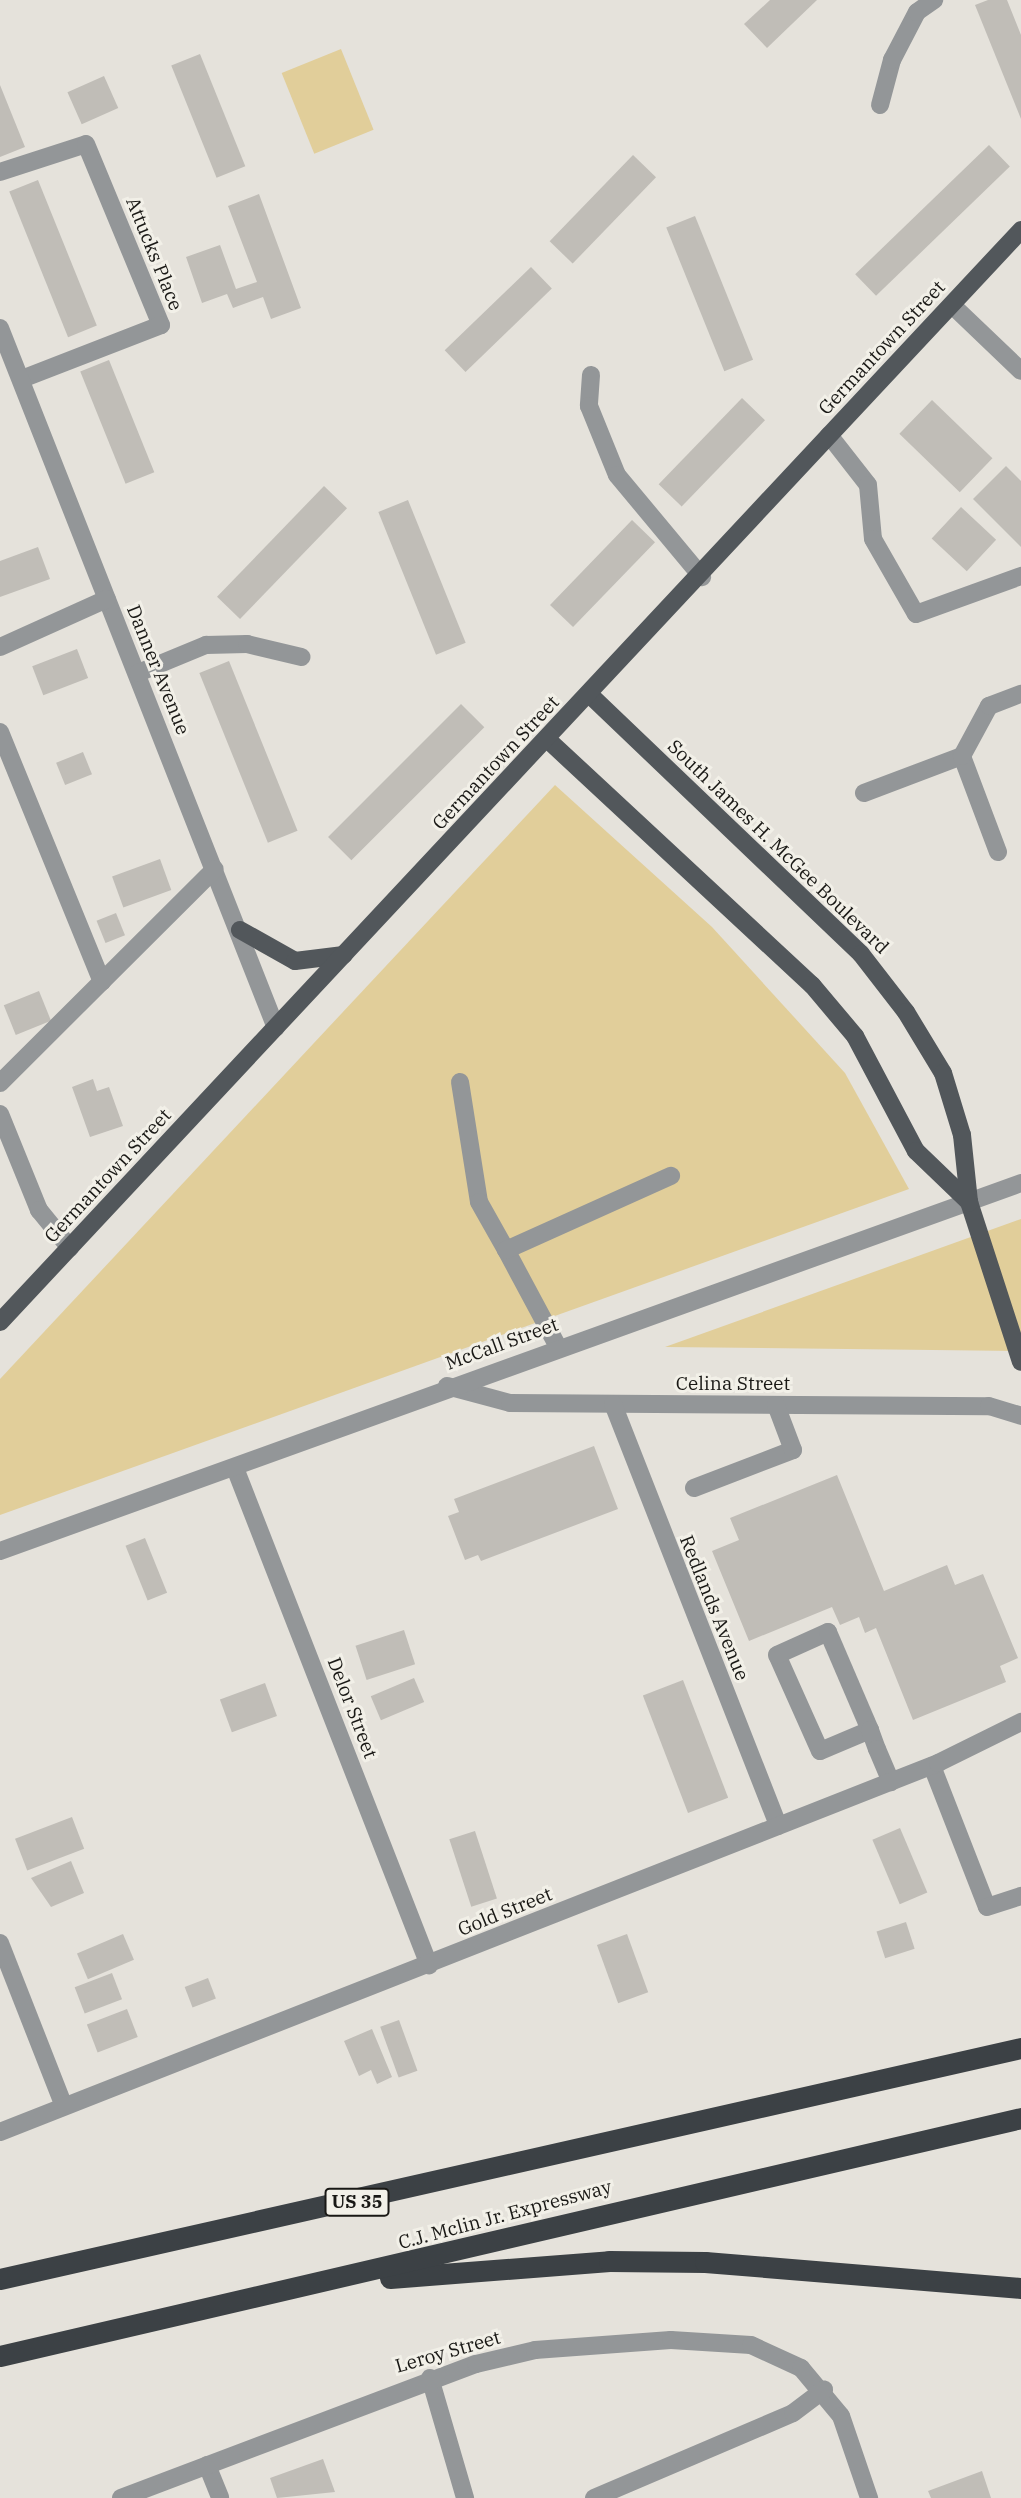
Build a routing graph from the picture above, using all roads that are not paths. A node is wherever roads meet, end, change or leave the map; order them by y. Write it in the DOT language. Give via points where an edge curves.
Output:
graph roads {
  1 [pos="934,0"];
  2 [pos="880,105"];
  3 [pos="0,172"];
  4 [pos="1021,230"];
  5 [pos="952,305"];
  6 [pos="0,328"];
  7 [pos="1021,371"];
  8 [pos="592,375"];
  9 [pos="22,379"];
  10 [pos="829,435"];
  11 [pos="1021,576"];
  12 [pos="702,577"];
  13 [pos="107,599"];
  14 [pos="0,647"];
  15 [pos="301,657"];
  16 [pos="138,673"];
  17 [pos="589,694"];
  18 [pos="1021,694"];
  19 [pos="0,732"];
  20 [pos="547,739"];
  21 [pos="962,756"];
  22 [pos="864,793"];
  23 [pos="998,852"];
  24 [pos="215,869"];
  25 [pos="240,930"];
  26 [pos="344,955"];
  27 [pos="102,982"];
  28 [pos="276,1028"];
  29 [pos="460,1082"];
  30 [pos="0,1083"];
  31 [pos="0,1114"];
  32 [pos="671,1176"];
  33 [pos="1021,1183"];
  34 [pos="969,1202"];
  35 [pos="70,1248"];
  36 [pos="506,1250"];
  37 [pos="0,1322"];
  38 [pos="557,1345"];
  39 [pos="1021,1362"];
  40 [pos="447,1386"];
  41 [pos="614,1404"];
  42 [pos="776,1405"];
  43 [pos="1021,1416"];
  44 [pos="234,1468"];
  45 [pos="694,1489"];
  46 [pos="0,1550"];
  47 [pos="1021,1722"];
  48 [pos="870,1730"];
  49 [pos="932,1766"];
  50 [pos="891,1782"];
  51 [pos="778,1826"];
  52 [pos="1021,1896"];
  53 [pos="0,1943"];
  54 [pos="429,1965"];
  55 [pos="1021,2048"];
  56 [pos="64,2106"];
  57 [pos="1021,2118"];
  58 [pos="0,2132"];
  59 [pos="0,2279"];
  60 [pos="343,2280"];
  61 [pos="1021,2288"];
  62 [pos="0,2356"];
  63 [pos="430,2378"];
  64 [pos="824,2390"];
  65 [pos="207,2465"];
  66 [pos="121,2498"];
  67 [pos="220,2498"];
  68 [pos="465,2498"];
  69 [pos="594,2498"];
  70 [pos="869,2498"];
  1 -- 2 [label="street" via="917,12 892,60"];
  3 -- 9 [label="street, Attucks Place" via="86,144 161,325"];
  4 -- 5 [label="main road, Germantown Street"];
  5 -- 7 [label="street"];
  5 -- 10 [label="main road, Germantown Street"];
  6 -- 9 [label="street, Danner Avenue"];
  8 -- 12 [label="street" via="589,406 617,475"];
  9 -- 13 [label="street, Danner Avenue"];
  10 -- 11 [label="street" via="867,485 873,539 916,614"];
  10 -- 12 [label="main road, Germantown Street"];
  12 -- 17 [label="main road, Germantown Street"];
  13 -- 14 [label="street"];
  13 -- 16 [label="street, Danner Avenue"];
  15 -- 16 [label="street" via="247,644 206,645"];
  16 -- 24 [label="street, Danner Avenue"];
  17 -- 20 [label="main road, Germantown Street"];
  17 -- 34 [label="main road, South James H. McGee Boulevard" via="861,954 906,1012 943,1073 962,1135"];
  18 -- 21 [label="street" via="989,706"];
  19 -- 27 [label="street"];
  20 -- 26 [label="main road, Germantown Street"];
  20 -- 34 [label="main road, South James H. McGee Boulevard" via="812,985 855,1035 916,1151"];
  21 -- 22 [label="street"];
  21 -- 23 [label="street"];
  24 -- 25 [label="street, Danner Avenue"];
  24 -- 27 [label="street"];
  25 -- 26 [label="main road" via="295,961"];
  25 -- 28 [label="street, Danner Avenue"];
  26 -- 28 [label="main road, Germantown Street"];
  27 -- 30 [label="street"];
  28 -- 35 [label="main road, Germantown Street"];
  29 -- 36 [label="street" via="480,1202"];
  31 -- 35 [label="street" via="39,1210"];
  32 -- 36 [label="street"];
  33 -- 34 [label="street, McCall Street"];
  34 -- 38 [label="street, McCall Street"];
  34 -- 39 [label="main road, South James H. McGee Boulevard"];
  35 -- 37 [label="main road, Germantown Street"];
  36 -- 38 [label="street"];
  38 -- 40 [label="street, McCall Street"];
  40 -- 41 [label="street, Celina Street" via="510,1404"];
  40 -- 44 [label="street, McCall Street"];
  41 -- 42 [label="street, Celina Street"];
  41 -- 51 [label="street, Redlands Avenue"];
  42 -- 43 [label="street, Celina Street" via="989,1406"];
  42 -- 45 [label="street" via="793,1450"];
  44 -- 46 [label="street, McCall Street"];
  44 -- 54 [label="street, Delor Street"];
  47 -- 49 [label="street, Gold Street"];
  48 -- 48 [label="street" via="828,1632 777,1655 820,1751"];
  48 -- 50 [label="street"];
  49 -- 50 [label="street, Gold Street"];
  49 -- 52 [label="street" via="988,1907"];
  50 -- 51 [label="street, Gold Street"];
  51 -- 54 [label="street, Gold Street"];
  53 -- 56 [label="street"];
  54 -- 56 [label="street, Gold Street"];
  55 -- 59 [label="highway, US 35"];
  56 -- 58 [label="street, Gold Street"];
  57 -- 60 [label="highway, C.J. Mclin Jr. Expressway" via="577,2217"];
  60 -- 61 [label="highway" via="609,2261 705,2262"];
  60 -- 62 [label="highway, C.J. Mclin Jr. Expressway"];
  63 -- 64 [label="street, Leroy Street" via="535,2350 671,2340 751,2345 801,2368"];
  63 -- 65 [label="street, Leroy Street"];
  63 -- 68 [label="street"];
  64 -- 69 [label="street" via="793,2413"];
  64 -- 70 [label="street, Leroy Street" via="841,2416"];
  65 -- 66 [label="street, Leroy Street"];
  65 -- 67 [label="street"];
}
